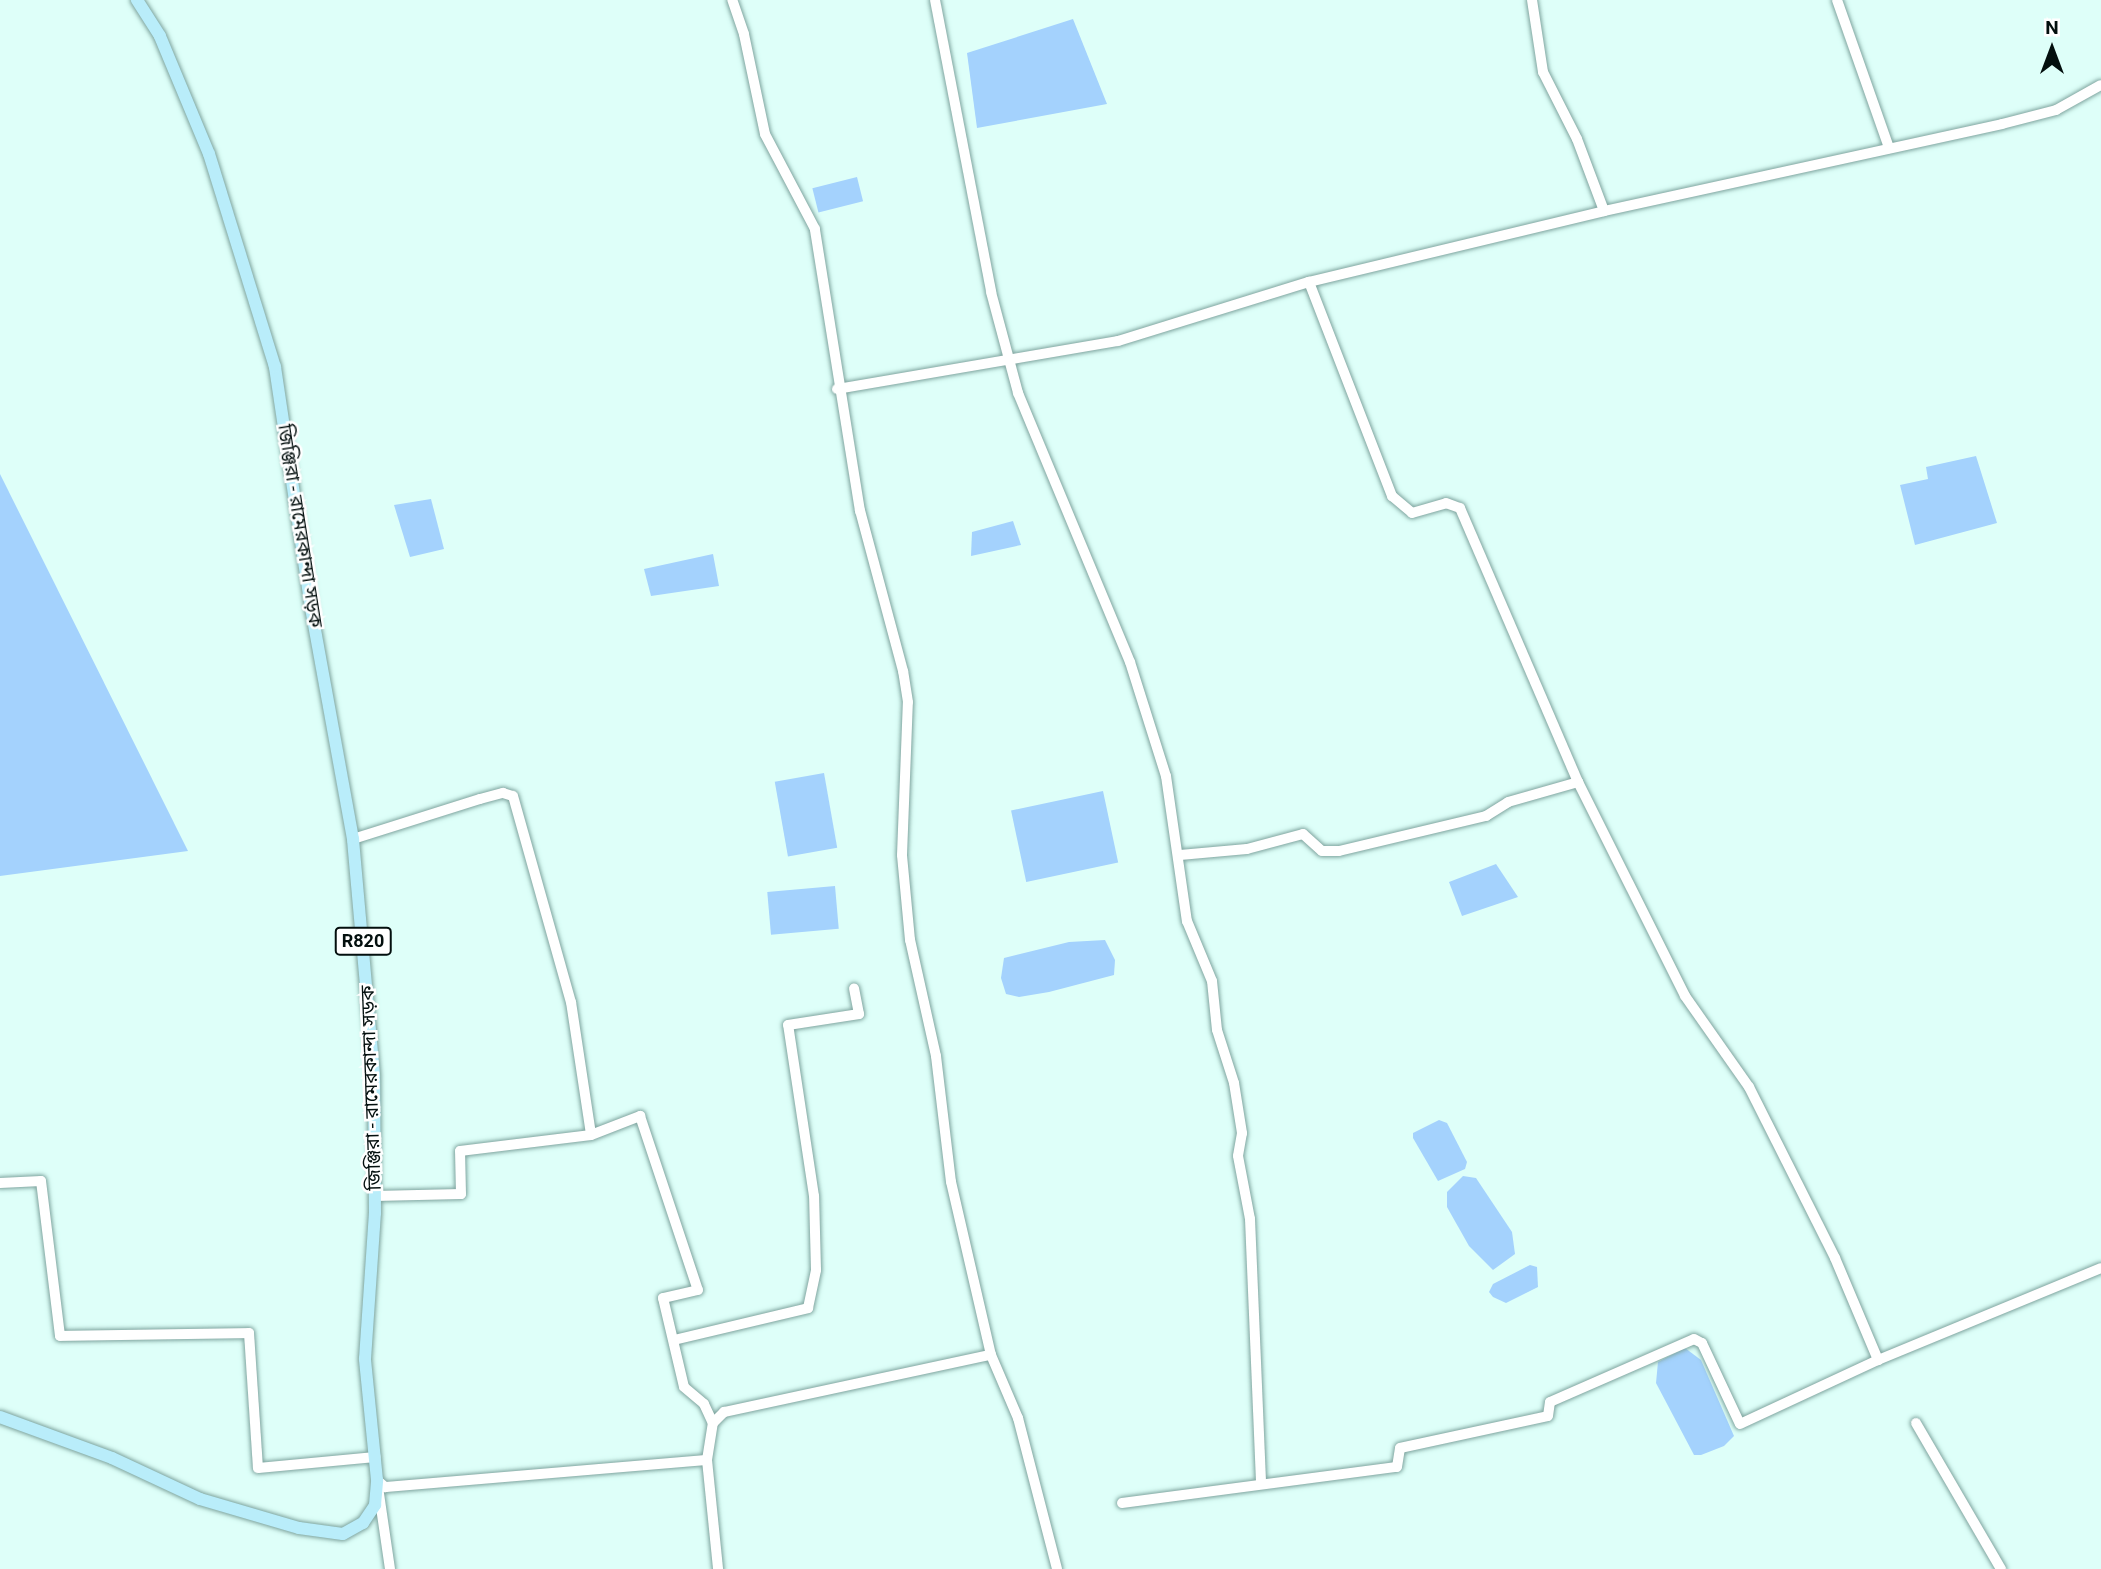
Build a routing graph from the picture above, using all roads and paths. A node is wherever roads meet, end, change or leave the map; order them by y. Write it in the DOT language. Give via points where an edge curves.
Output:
graph roads {
  1 [pos="137,0"];
  2 [pos="732,0"];
  3 [pos="935,0"];
  4 [pos="1532,0"];
  5 [pos="1836,0"];
  6 [pos="2101,85"];
  7 [pos="1889,148"];
  8 [pos="1604,211"];
  9 [pos="1309,282"];
  10 [pos="837,389"];
  11 [pos="1578,782"];
  12 [pos="353,839"];
  13 [pos="1180,855"];
  14 [pos="854,988"];
  15 [pos="591,1135"];
  16 [pos="0,1183"];
  17 [pos="375,1196"];
  18 [pos="2101,1268"];
  19 [pos="674,1340"];
  20 [pos="992,1355"];
  21 [pos="1878,1360"];
  22 [pos="0,1417"];
  23 [pos="713,1423"];
  24 [pos="1916,1423"];
  25 [pos="375,1457"];
  26 [pos="708,1460"];
  27 [pos="377,1480"];
  28 [pos="1261,1482"];
  29 [pos="1122,1503"];
  30 [pos="390,1569"];
  31 [pos="718,1569"];
  32 [pos="1057,1569"];
  33 [pos="2001,1569"];
  1 -- 12 [label="main road, জিঞ্জিরা - রামেরকান্দা সড়ক / R820" via="160,36 209,154 275,367 311,608"];
  2 -- 10 [label="street" via="765,134 815,229"];
  3 -- 13 [label="street" via="991,292 1018,393 1130,662 1166,776"];
  4 -- 8 [label="street" via="1543,72 1577,139"];
  5 -- 7 [label="street"];
  6 -- 7 [label="street" via="2056,110"];
  7 -- 8 [label="street"];
  8 -- 9 [label="street"];
  9 -- 10 [label="street" via="1118,341"];
  9 -- 11 [label="street" via="1392,496 1412,513 1446,503 1460,508"];
  10 -- 20 [label="street" via="860,511 905,682 902,855 910,940 936,1056 951,1182"];
  11 -- 13 [label="street" via="1508,802 1486,816 1339,850 1326,852 1303,834 1247,849"];
  11 -- 21 [label="street" via="1685,996 1749,1087 1835,1258"];
  12 -- 15 [label="street" via="480,799 503,793 513,796 572,1002"];
  12 -- 17 [label="main road, জিঞ্জিরা - রামেরকান্দা সড়ক / R820" via="374,1075"];
  13 -- 28 [label="street" via="1187,921 1212,981 1217,1030 1234,1083 1242,1133 1238,1156 1250,1219"];
  14 -- 19 [label="street" via="859,1014 788,1025 814,1196 816,1270 808,1308"];
  15 -- 17 [label="street" via="460,1151 461,1194"];
  15 -- 19 [label="street" via="640,1116 698,1290 663,1298"];
  16 -- 25 [label="street" via="41,1181 60,1336 249,1333 258,1468"];
  17 -- 25 [label="main road, জিঞ্জিরা - রামেরকান্দা সড়ক / R820" via="365,1359"];
  18 -- 21 [label="street"];
  19 -- 23 [label="street" via="684,1387 704,1404"];
  20 -- 23 [label="street" via="747,1405 724,1412"];
  20 -- 32 [label="street" via="1018,1418"];
  21 -- 28 [label="street" via="1740,1424 1702,1343 1694,1339 1550,1402 1548,1416 1400,1448 1397,1467"];
  22 -- 27 [label="main road, জিঞ্জিরা - রামেরকান্দা সড়ক / R820" via="112,1458 200,1499 299,1528 343,1534 355,1530 370,1514"];
  23 -- 26 [label="street"];
  24 -- 33 [label="street"];
  25 -- 27 [label="main road, জিঞ্জিরা - রামেরকান্দা সড়ক / R820"];
  26 -- 27 [label="street" via="385,1487"];
  26 -- 31 [label="street"];
  27 -- 30 [label="street"];
  28 -- 29 [label="street"];
}
